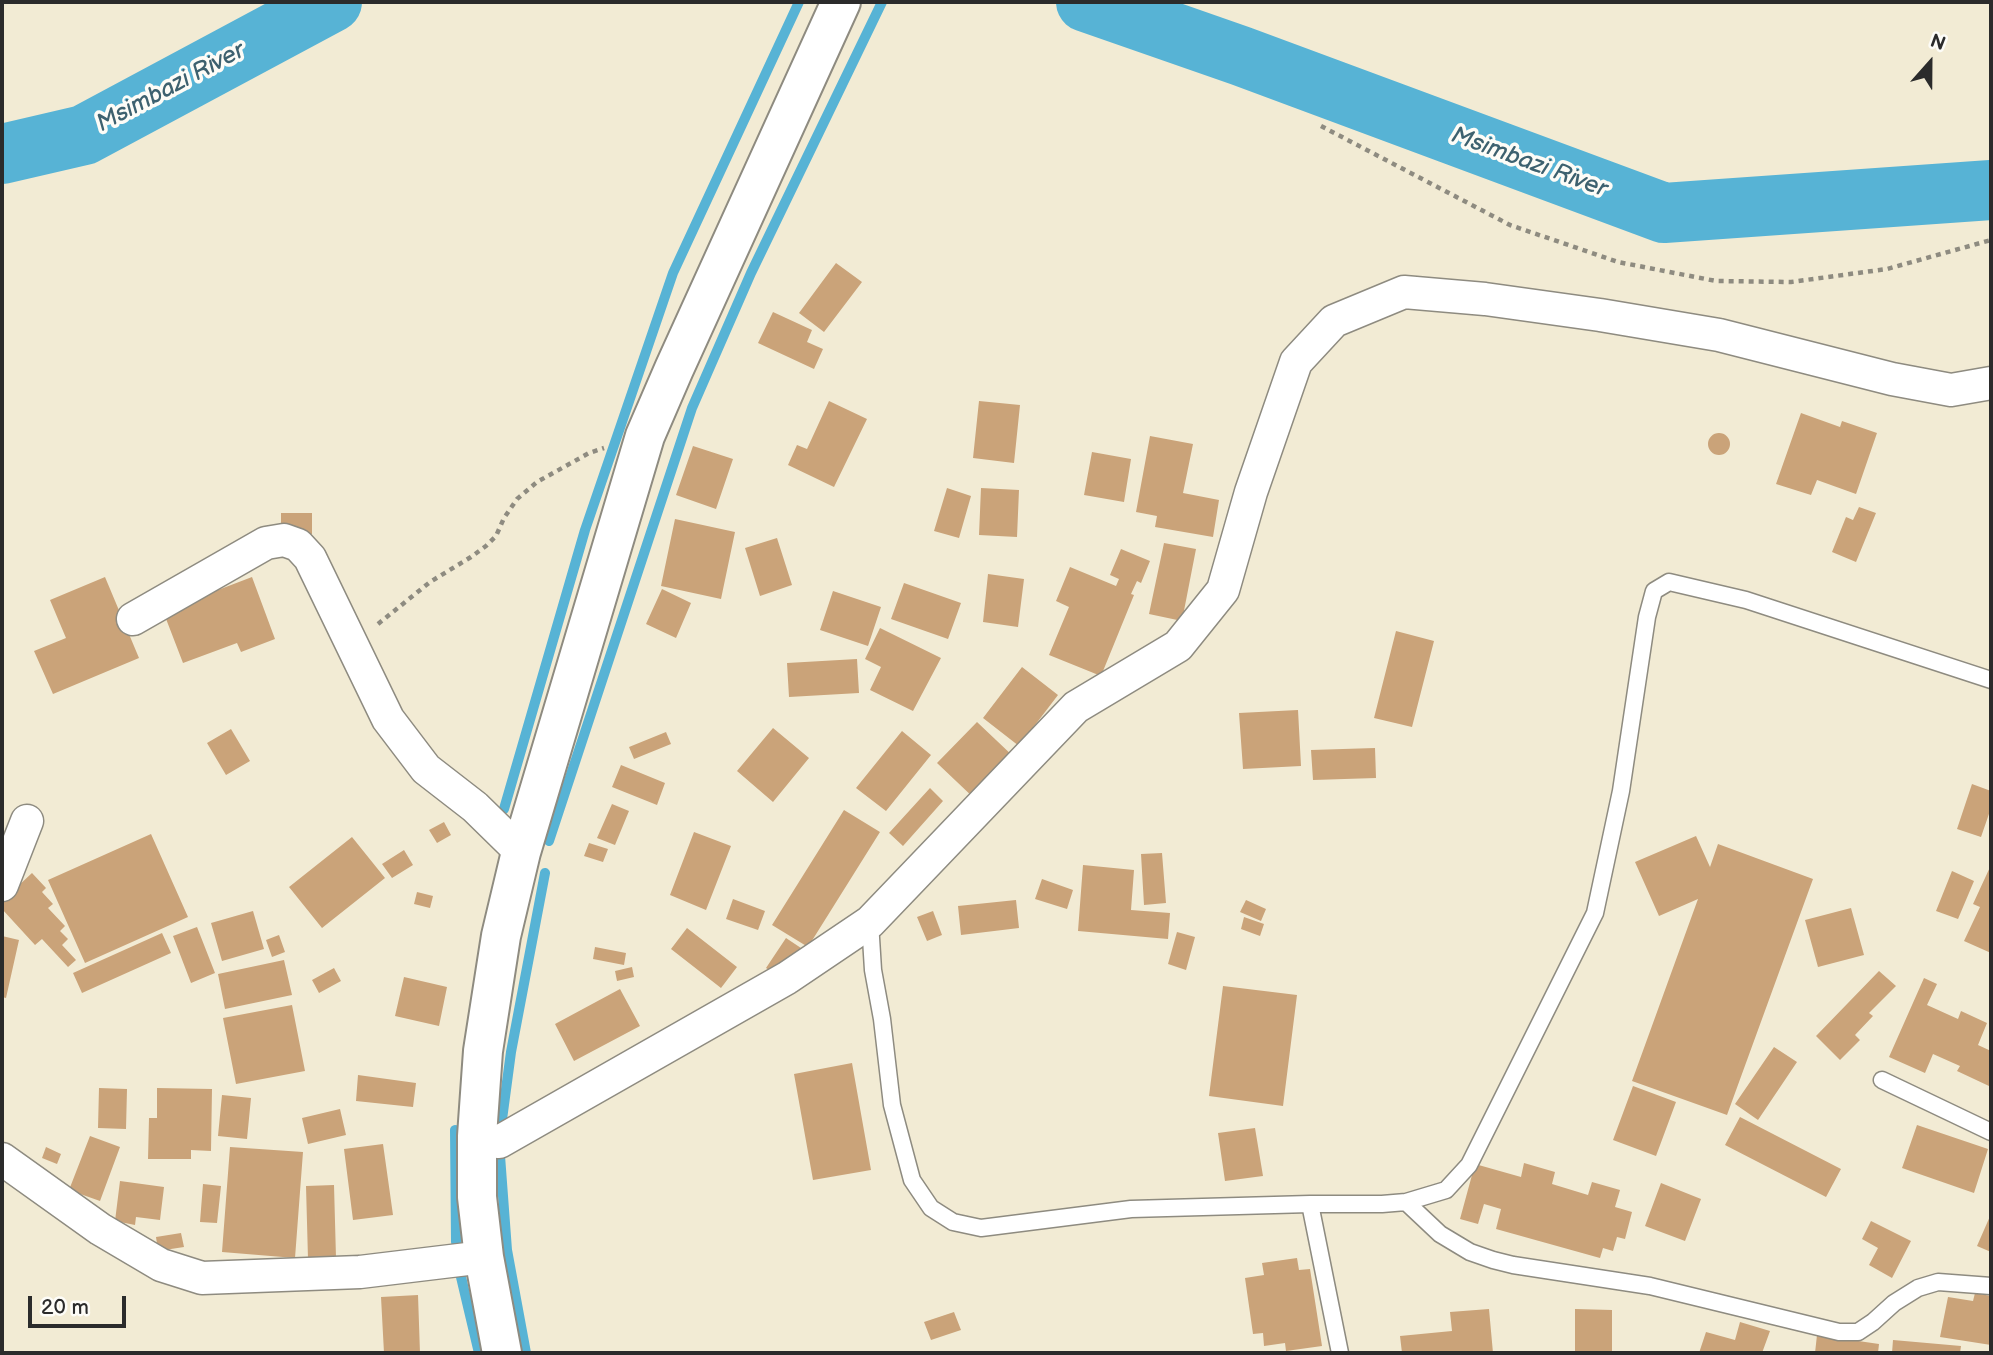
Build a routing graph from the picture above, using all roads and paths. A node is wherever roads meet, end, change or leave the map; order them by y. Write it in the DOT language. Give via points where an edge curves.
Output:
graph roads {
  1 [pos="841,2"];
  2 [pos="1321,126"];
  3 [pos="1991,240"];
  4 [pos="1991,383"];
  5 [pos="645,436"];
  6 [pos="132,619"];
  7 [pos="360,662"];
  8 [pos="1991,680"];
  9 [pos="27,821"];
  10 [pos="521,852"];
  11 [pos="2,885"];
  12 [pos="870,922"];
  13 [pos="1882,1080"];
  14 [pos="1991,1132"];
  15 [pos="477,1136"];
  16 [pos="2,1159"];
  17 [pos="1406,1202"];
  18 [pos="1310,1204"];
  19 [pos="484,1257"];
  20 [pos="1991,1286"];
  21 [pos="502,1353"];
  22 [pos="1340,1353"];
  1 -- 5 [label="main road"];
  2 -- 3 [label="path" via="1510,225 1618,262 1716,281 1791,282 1887,269"];
  4 -- 12 [label="street" via="1951,390 1719,335 1485,299 1404,292 1334,321 1296,362 1223,590 1178,646 1076,707"];
  5 -- 7 [label="path" via="589,453 537,482 517,499 485,546 379,622 369,633"];
  5 -- 10 [label="main road"];
  6 -- 7 [label="street" via="266,543 284,540 298,545 310,558"];
  7 -- 10 [label="street" via="388,719 426,769 475,807"];
  8 -- 17 [label="lane" via="1746,600 1669,582 1654,591 1621,791 1595,913 1469,1165 1446,1190"];
  9 -- 11 [label="street"];
  10 -- 15 [label="main road" via="501,936 485,1038"];
  12 -- 15 [label="street" via="787,978 499,1142"];
  12 -- 18 [label="lane" via="892,1105 912,1180 931,1208 953,1222 981,1228 1131,1209"];
  13 -- 14 [label="lane"];
  15 -- 19 [label="main road" via="477,1197"];
  16 -- 19 [label="street" via="100,1229 161,1265 202,1278 360,1272"];
  17 -- 18 [label="lane"];
  17 -- 20 [label="lane" via="1440,1234 1493,1260 1650,1286 1839,1332 1858,1332 1918,1288 1938,1282"];
  18 -- 22 [label="lane"];
  19 -- 21 [label="main road"];
}
